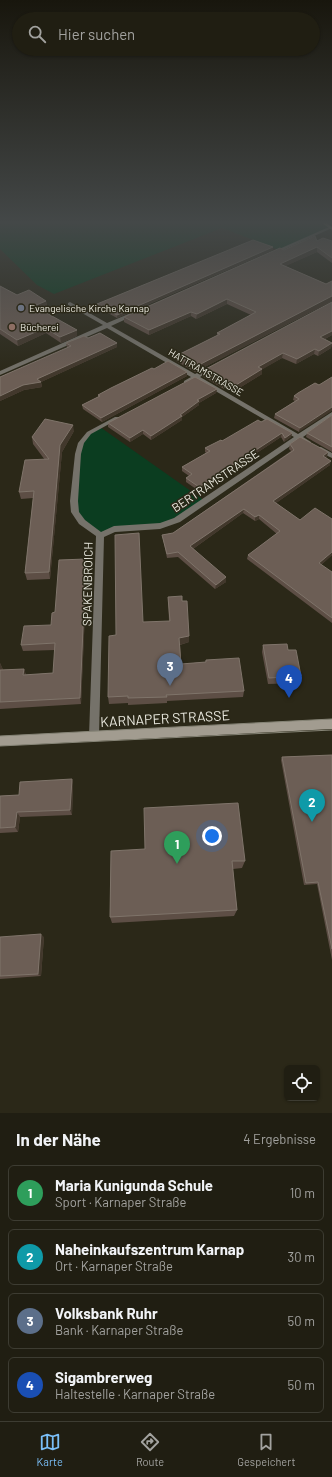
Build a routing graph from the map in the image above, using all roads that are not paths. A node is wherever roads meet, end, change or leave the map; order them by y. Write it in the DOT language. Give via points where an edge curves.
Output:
graph roads {
  1 [pos="70,304"];
  2 [pos="142,310"];
  3 [pos="106,326"];
  4 [pos="216,366"];
  5 [pos="0,373"];
  6 [pos="196,377"];
  7 [pos="182,384"];
  8 [pos="127,413"];
  9 [pos="332,414"];
  10 [pos="298,437"];
  11 [pos="332,456"];
  12 [pos="100,535"];
  13 [pos="332,724"];
  14 [pos="94,736"];
  15 [pos="0,741"];
  1 -- 3 [label="street, HATTRAMSTRASSE"];
  2 -- 3 [label="street"];
  3 -- 5 [label="street"];
  3 -- 6 [label="street, HATTRAMSTRASSE"];
  4 -- 6 [label="street"];
  6 -- 7 [label="street"];
  6 -- 10 [label="street, HATTRAMSTRASSE"];
  8 -- 12 [label="street, SPAKENBROICH" via="89,433 81,443 78,454 75,512 82,522"];
  9 -- 10 [label="street, BERTRAMSTRASSE"];
  10 -- 11 [label="street, HATTRAMSTRASSE"];
  10 -- 12 [label="street, BERTRAMSTRASSE" via="177,520 160,526 114,529"];
  12 -- 14 [label="street, SPAKENBROICH"];
  13 -- 14 [label="main road, KARNAPER STRASSE"];
  14 -- 15 [label="main road, KARNAPER STRASSE"];
}
